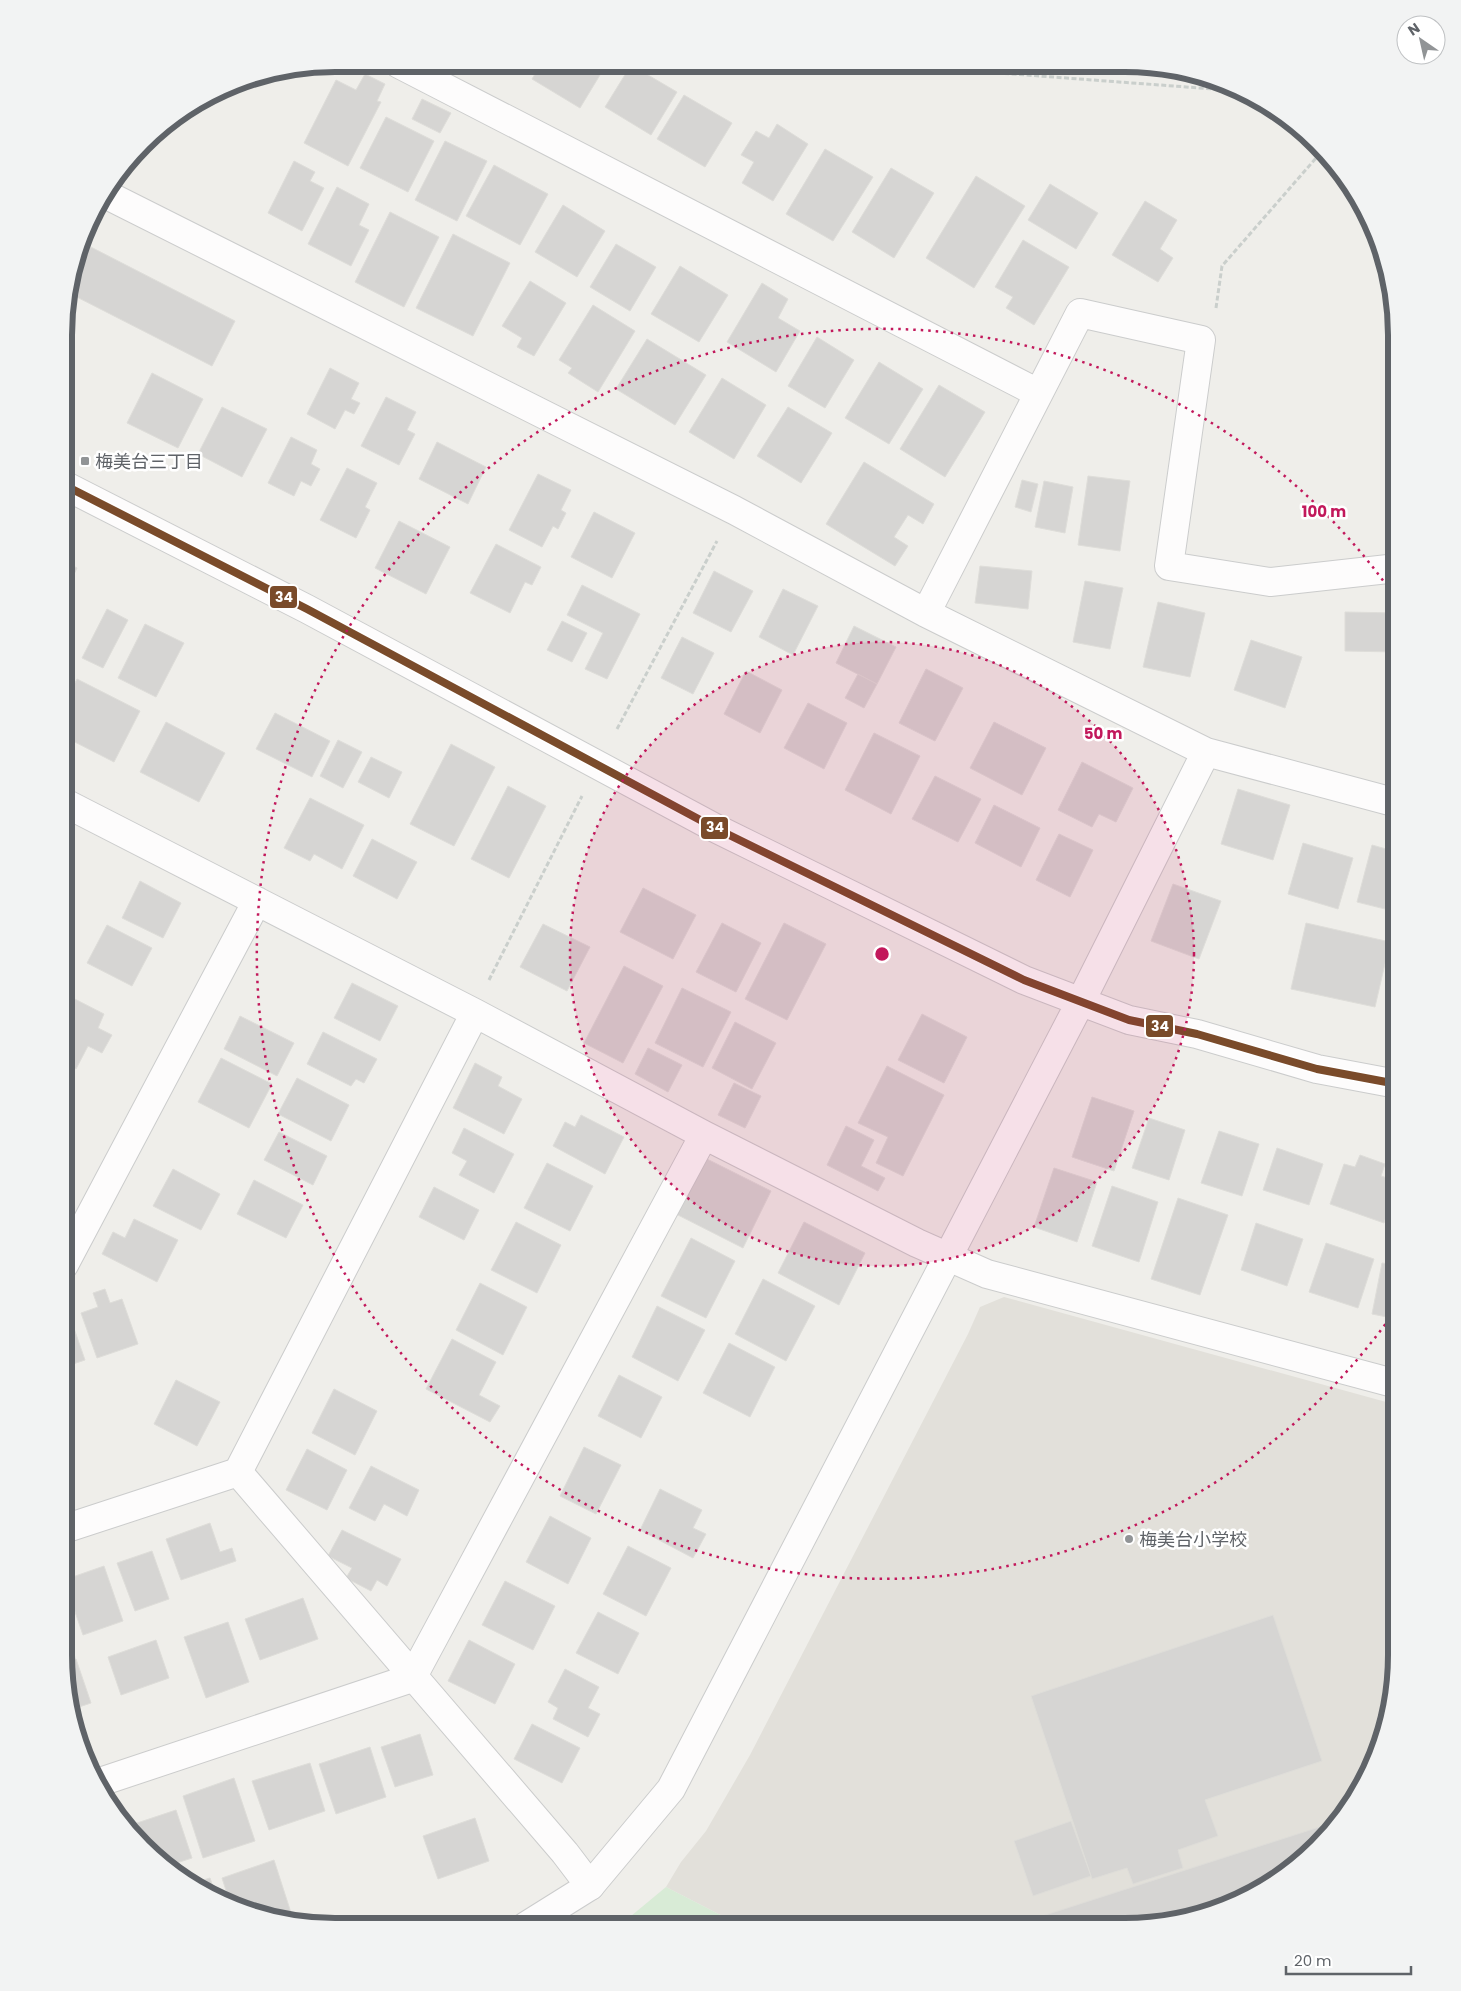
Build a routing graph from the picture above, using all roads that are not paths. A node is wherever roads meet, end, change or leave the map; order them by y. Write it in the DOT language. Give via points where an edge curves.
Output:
graph roads {
  1 [pos="415,72"];
  2 [pos="112,197"];
  3 [pos="1038,393"];
  4 [pos="72,489"];
  5 [pos="1388,569"];
  6 [pos="926,613"];
  7 [pos="1206,752"];
  8 [pos="1388,801"];
  9 [pos="72,807"];
  10 [pos="257,901"];
  11 [pos="1081,1002"];
  12 [pos="475,1013"];
  13 [pos="1388,1082"];
  14 [pos="704,1135"];
  15 [pos="72,1250"];
  16 [pos="948,1256"];
  17 [pos="1388,1382"];
  18 [pos="238,1472"];
  19 [pos="72,1526"];
  20 [pos="412,1678"];
  21 [pos="105,1780"];
  22 [pos="590,1886"];
  23 [pos="539,1918"];
  1 -- 3 [label="street"];
  2 -- 6 [label="street" via="734,510"];
  3 -- 5 [label="street" via="1080,313 1201,340 1169,566 1270,582"];
  3 -- 6 [label="street"];
  4 -- 11 [label="street" via="307,610 717,829 1024,980"];
  6 -- 7 [label="street"];
  7 -- 8 [label="street"];
  7 -- 11 [label="street"];
  9 -- 10 [label="street"];
  10 -- 12 [label="street"];
  10 -- 15 [label="street"];
  11 -- 13 [label="street" via="1129,1020 1197,1034 1317,1069"];
  11 -- 16 [label="street"];
  12 -- 14 [label="street"];
  12 -- 18 [label="street"];
  14 -- 16 [label="street"];
  14 -- 20 [label="street"];
  16 -- 17 [label="street" via="987,1274"];
  16 -- 22 [label="street" via="671,1789"];
  18 -- 19 [label="street"];
  18 -- 20 [label="street"];
  20 -- 21 [label="street"];
  20 -- 22 [label="street"];
  22 -- 23 [label="street"];
}
